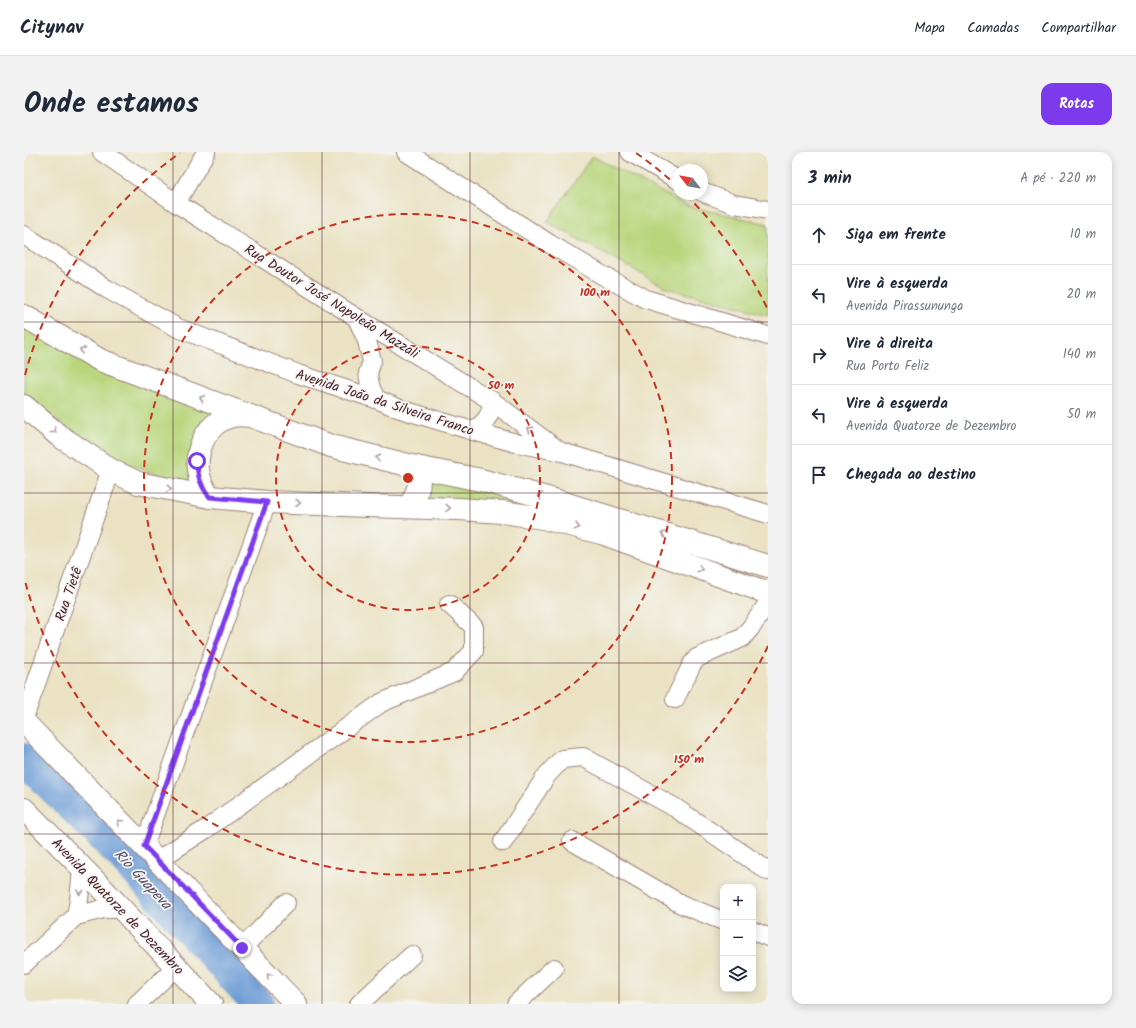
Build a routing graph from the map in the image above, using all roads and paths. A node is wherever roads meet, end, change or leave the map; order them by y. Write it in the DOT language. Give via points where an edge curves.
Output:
graph roads {
  1 [pos="206,152"];
  2 [pos="406,152"];
  3 [pos="630,152"];
  4 [pos="106,153"];
  5 [pos="672,176"];
  6 [pos="708,194"];
  7 [pos="176,202"];
  8 [pos="768,210"];
  9 [pos="24,235"];
  10 [pos="24,316"];
  11 [pos="357,318"];
  12 [pos="768,336"];
  13 [pos="410,350"];
  14 [pos="372,361"];
  15 [pos="376,399"];
  16 [pos="492,401"];
  17 [pos="24,406"];
  18 [pos="254,417"];
  19 [pos="473,431"];
  20 [pos="562,452"];
  21 [pos="416,467"];
  22 [pos="111,470"];
  23 [pos="210,497"];
  24 [pos="267,502"];
  25 [pos="409,507"];
  26 [pos="768,514"];
  27 [pos="768,566"];
  28 [pos="768,593"];
  29 [pos="768,603"];
  30 [pos="449,604"];
  31 [pos="675,699"];
  32 [pos="24,718"];
  33 [pos="24,722"];
  34 [pos="24,809"];
  35 [pos="572,841"];
  36 [pos="503,842"];
  37 [pos="151,853"];
  38 [pos="82,868"];
  39 [pos="768,871"];
  40 [pos="286,903"];
  41 [pos="122,909"];
  42 [pos="76,916"];
  43 [pos="721,920"];
  44 [pos="756,933"];
  45 [pos="768,937"];
  46 [pos="242,948"];
  47 [pos="412,955"];
  48 [pos="24,964"];
  49 [pos="176,967"];
  50 [pos="554,968"];
  51 [pos="136,1004"];
  52 [pos="211,1004"];
  53 [pos="296,1004"];
  54 [pos="359,1004"];
  55 [pos="516,1004"];
  1 -- 7 [label="street"];
  2 -- 12 [label="street" via="550,244 646,299"];
  3 -- 5 [label="street"];
  4 -- 7 [label="street, Rua Doutor José Napoleão Mazzali"];
  6 -- 8 [label="street" via="734,204"];
  7 -- 11 [label="street, Rua Doutor José Napoleão Mazzali"];
  9 -- 15 [label="street, Avenida João da Silveira Franco" via="107,289 178,328 298,374"];
  18 -- 10 [label="main road, one-way" via="100,360"];
  11 -- 13 [label="street, Rua Doutor José Napoleão Mazzali"];
  11 -- 14 [label="street"];
  13 -- 14 [label="street" via="380,353"];
  13 -- 16 [label="street, Rua Doutor José Napoleão Mazzali"];
  14 -- 15 [label="street" via="368,373"];
  15 -- 19 [label="street, Avenida João da Silveira Franco"];
  16 -- 19 [label="street" via="491,411 485,422"];
  20 -- 16 [label="street, Rua Doutor José Napoleão Mazzali, one-way"];
  17 -- 22 [label="main road, one-way" via="58,435"];
  21 -- 18 [label="main road, one-way" via="331,446"];
  18 -- 23 [label="main road" via="241,414 226,419 213,427 204,439 198,453 197,468 200,483"];
  19 -- 20 [label="street, Avenida João da Silveira Franco"];
  20 -- 26 [label="street, Avenida João da Silveira Franco"];
  21 -- 25 [label="main road" via="420,478 419,486"];
  27 -- 21 [label="main road, one-way" via="550,499 482,480"];
  22 -- 23 [label="main road, one-way" via="138,483"];
  22 -- 32 [label="street, Rua Tietê"];
  23 -- 24 [label="main road"];
  24 -- 25 [label="main road, one-way"];
  24 -- 37 [label="street"];
  25 -- 28 [label="main road, one-way" via="502,512 543,518 601,534"];
  29 -- 31 [label="street" via="742,638 697,658"];
  30 -- 37 [label="street" via="474,627 474,652 454,672 381,702 206,829"];
  37 -- 33 [label="main road, one-way"];
  34 -- 38 [label="main road, Avenida Quatorze de Dezembro"];
  35 -- 43 [label="street" via="681,904"];
  36 -- 39 [label="street" via="547,775 562,760 582,757 674,806"];
  37 -- 46 [label="main road"];
  38 -- 41 [label="main road, Avenida Quatorze de Dezembro"];
  38 -- 42 [label="street, one-way"];
  40 -- 46 [label="street"];
  41 -- 42 [label="street"];
  41 -- 49 [label="main road, Avenida Quatorze de Dezembro"];
  42 -- 48 [label="street"];
  44 -- 45 [label="street"];
  53 -- 46 [label="main road, one-way"];
  47 -- 54 [label="street"];
  49 -- 51 [label="street"];
  49 -- 52 [label="main road, Avenida Quatorze de Dezembro"];
  50 -- 55 [label="street"];
}
